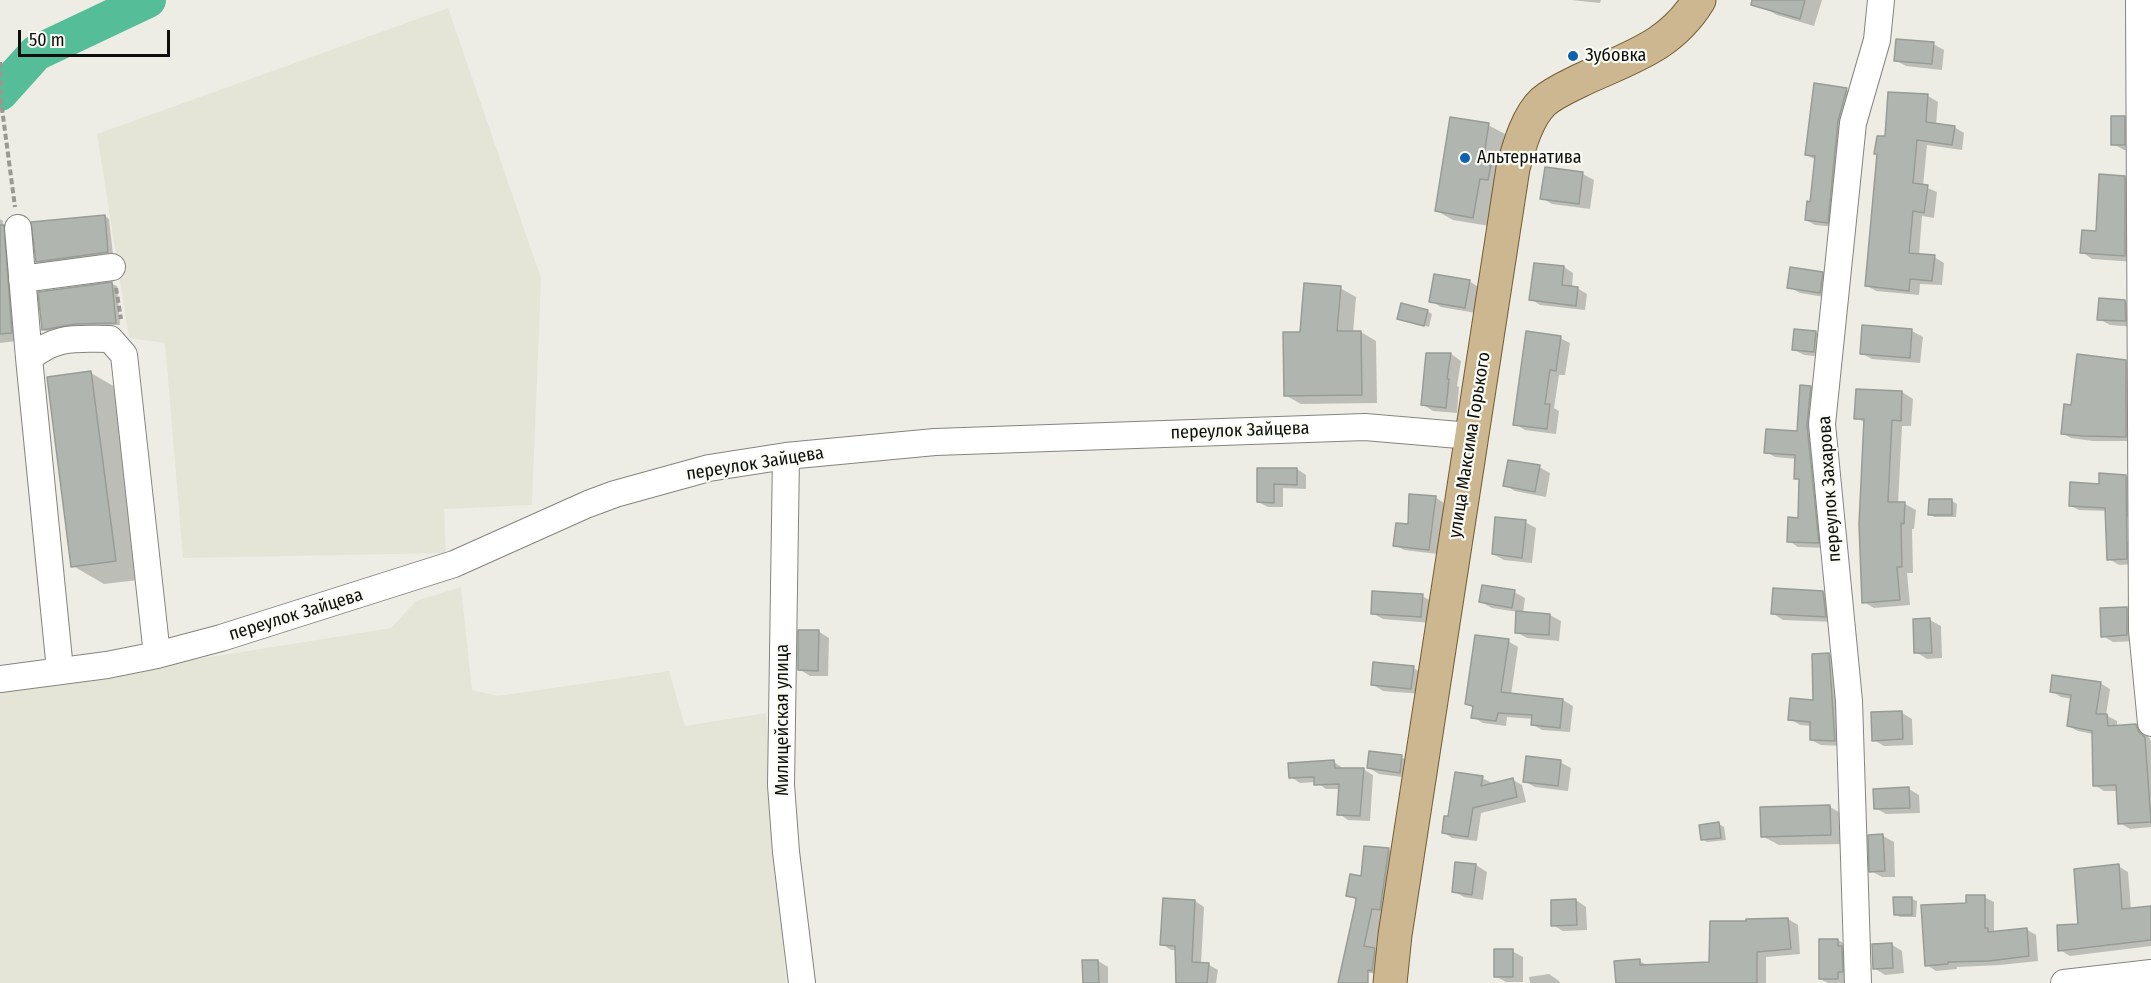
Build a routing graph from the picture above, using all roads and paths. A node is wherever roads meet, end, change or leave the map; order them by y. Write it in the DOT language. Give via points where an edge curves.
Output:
graph roads {
  1 [pos="1699,0"];
  2 [pos="1881,0"];
  3 [pos="2139,0"];
  4 [pos="0,64"];
  5 [pos="0,83"];
  6 [pos="1,101"];
  7 [pos="18,228"];
  8 [pos="112,267"];
  9 [pos="22,279"];
  10 [pos="124,355"];
  11 [pos="29,358"];
  12 [pos="1470,436"];
  13 [pos="786,456"];
  14 [pos="157,655"];
  15 [pos="60,670"];
  16 [pos="0,679"];
  17 [pos="2151,723"];
  18 [pos="2151,973"];
  19 [pos="802,983"];
  20 [pos="1390,983"];
  21 [pos="1858,983"];
  22 [pos="2064,983"];
  1 -- 12 [label="main road, улица Максима Горького" via="1677,29 1658,44 1542,103 1526,128 1513,168"];
  2 -- 21 [label="street, переулок Захарова" via="1877,40 1853,123 1822,424 1849,701"];
  3 -- 17 [label="street" via="2142,630"];
  4 -- 5 [label="path"];
  5 -- 6 [label="path"];
  6 -- 7 [label="path"];
  7 -- 9 [label="street"];
  8 -- 9 [label="street"];
  8 -- 10 [label="path"];
  9 -- 11 [label="street"];
  10 -- 11 [label="street" via="110,339 64,339"];
  10 -- 14 [label="street"];
  11 -- 15 [label="street"];
  12 -- 13 [label="street, переулок Зайцева" via="1365,427 935,442"];
  12 -- 20 [label="main road, улица Максима Горького"];
  13 -- 14 [label="street, переулок Зайцева" via="709,468 615,494 454,564"];
  13 -- 19 [label="street, Милицейская улица" via="782,785"];
  14 -- 15 [label="street, переулок Зайцева"];
  15 -- 16 [label="street, переулок Зайцева"];
  18 -- 22 [label="street"];
}
